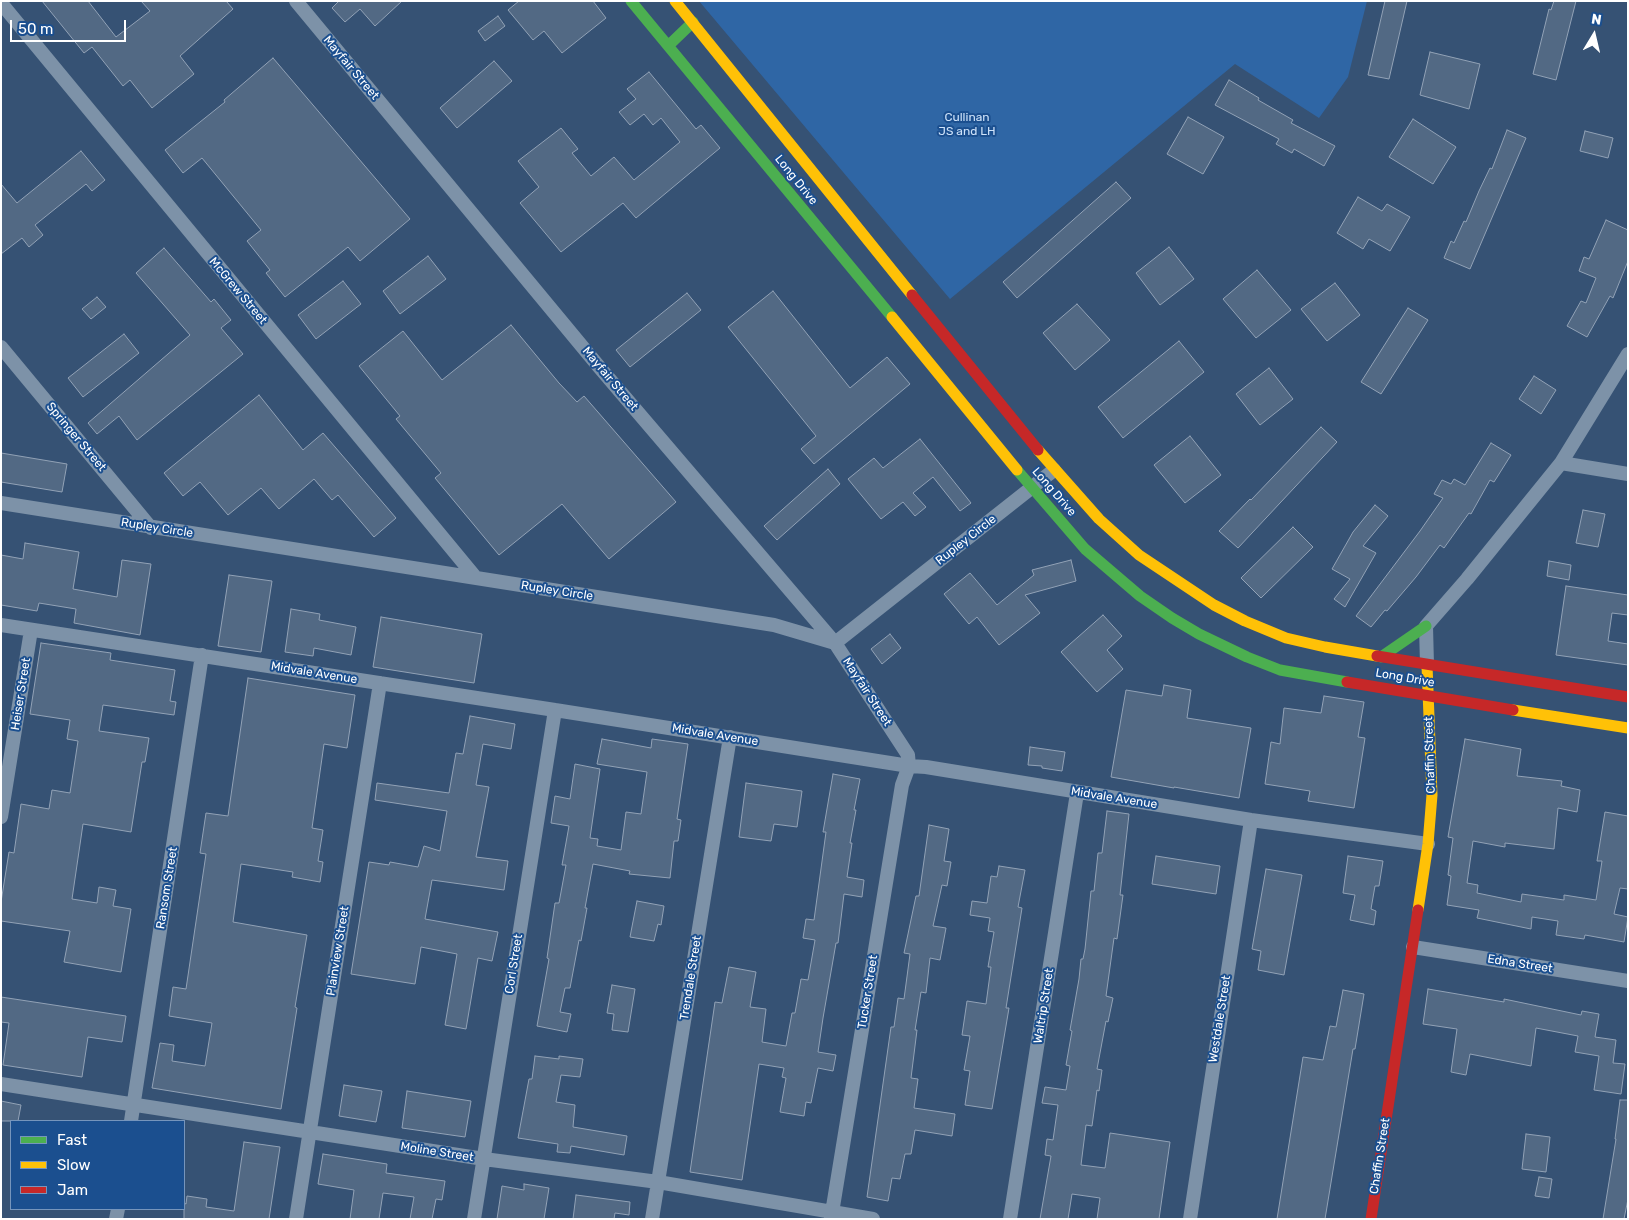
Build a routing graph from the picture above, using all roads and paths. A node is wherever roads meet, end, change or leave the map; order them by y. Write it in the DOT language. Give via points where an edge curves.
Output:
graph roads {
  1 [pos="296,1"];
  2 [pos="631,1"];
  3 [pos="675,1"];
  4 [pos="1,3"];
  5 [pos="693,22"];
  6 [pos="668,46"];
  7 [pos="931,319"];
  8 [pos="902,331"];
  9 [pos="1,347"];
  10 [pos="1628,354"];
  11 [pos="1561,463"];
  12 [pos="1054,470"];
  13 [pos="1628,474"];
  14 [pos="1032,488"];
  15 [pos="1,503"];
  16 [pos="151,528"];
  17 [pos="476,578"];
  18 [pos="1,625"];
  19 [pos="1426,626"];
  20 [pos="30,630"];
  21 [pos="836,644"];
  22 [pos="202,655"];
  23 [pos="1381,657"];
  24 [pos="1427,664"];
  25 [pos="380,683"];
  26 [pos="1428,696"];
  27 [pos="1628,697"];
  28 [pos="555,710"];
  29 [pos="1628,728"];
  30 [pos="730,737"];
  31 [pos="909,766"];
  32 [pos="1078,793"];
  33 [pos="1,817"];
  34 [pos="1250,820"];
  35 [pos="1428,844"];
  36 [pos="1413,947"];
  37 [pos="1628,980"];
  38 [pos="1,1084"];
  39 [pos="134,1104"];
  40 [pos="131,1120"];
  41 [pos="309,1132"];
  42 [pos="484,1159"];
  43 [pos="658,1182"];
  44 [pos="831,1216"];
  45 [pos="296,1219"];
  46 [pos="474,1219"];
  47 [pos="652,1219"];
  48 [pos="874,1219"];
  49 [pos="1010,1219"];
  50 [pos="1190,1219"];
  51 [pos="1370,1219"];
  1 -- 21 [label="street, Mayfair Street" via="600,368"];
  2 -- 6 [label="main road, Long Drive"];
  3 -- 5 [label="main road, Long Drive"];
  4 -- 17 [label="street, McGrew Street"];
  5 -- 6 [label="main road"];
  5 -- 7 [label="main road, Long Drive" via="808,172"];
  6 -- 8 [label="main road, Long Drive" via="789,187"];
  7 -- 8 [label="main road"];
  7 -- 12 [label="main road, Long Drive"];
  8 -- 14 [label="main road, Long Drive"];
  9 -- 16 [label="street, Springer Street"];
  10 -- 11 [label="street"];
  11 -- 13 [label="street"];
  11 -- 19 [label="street"];
  12 -- 14 [label="street, Rupley Circle"];
  12 -- 23 [label="main road, Long Drive" via="1099,520 1139,555 1212,608 1286,638"];
  14 -- 21 [label="street, Rupley Circle"];
  14 -- 26 [label="main road, Long Drive" via="1085,549 1140,596 1172,618 1201,630 1248,658 1280,670"];
  15 -- 16 [label="street, Rupley Circle"];
  16 -- 17 [label="street, Rupley Circle"];
  17 -- 21 [label="street, Rupley Circle" via="774,625"];
  18 -- 20 [label="street, Midvale Avenue"];
  19 -- 23 [label="main road"];
  19 -- 24 [label="street, Chaffin Street"];
  20 -- 22 [label="street, Midvale Avenue"];
  20 -- 33 [label="street, Heiser Street"];
  21 -- 31 [label="street, Mayfair Street" via="908,756"];
  22 -- 25 [label="street, Midvale Avenue"];
  22 -- 39 [label="street, Ransom Street"];
  23 -- 24 [label="main road, Long Drive"];
  24 -- 26 [label="main road, Chaffin Street"];
  24 -- 27 [label="main road, Long Drive"];
  25 -- 28 [label="street, Midvale Avenue"];
  25 -- 41 [label="street, Plainview Street"];
  26 -- 29 [label="main road, Long Drive"];
  26 -- 35 [label="main road, Chaffin Street" via="1432,795"];
  28 -- 30 [label="street, Midvale Avenue"];
  28 -- 42 [label="street, Corl Street"];
  30 -- 31 [label="street, Midvale Avenue"];
  30 -- 43 [label="street, Trendale Street"];
  31 -- 32 [label="street, Midvale Avenue"];
  31 -- 44 [label="street, Tucker Street" via="902,785"];
  32 -- 34 [label="street, Midvale Avenue"];
  32 -- 49 [label="street, Waltrip Street"];
  34 -- 35 [label="street, Midvale Avenue"];
  34 -- 50 [label="street, Westdale Street"];
  35 -- 36 [label="main road, Chaffin Street"];
  36 -- 37 [label="street, Edna Street"];
  36 -- 51 [label="main road, Chaffin Street"];
  38 -- 39 [label="street, Moline Street"];
  39 -- 40 [label="street, Ransom Street"];
  39 -- 41 [label="street, Moline Street"];
  41 -- 42 [label="street, Moline Street"];
  41 -- 45 [label="street, Plainview Street"];
  42 -- 43 [label="street, Moline Street"];
  42 -- 46 [label="street, Corl Street"];
  43 -- 44 [label="street, Moline Street"];
  43 -- 47 [label="street, Trendale Street"];
  44 -- 48 [label="street, Moline Street"];
}
